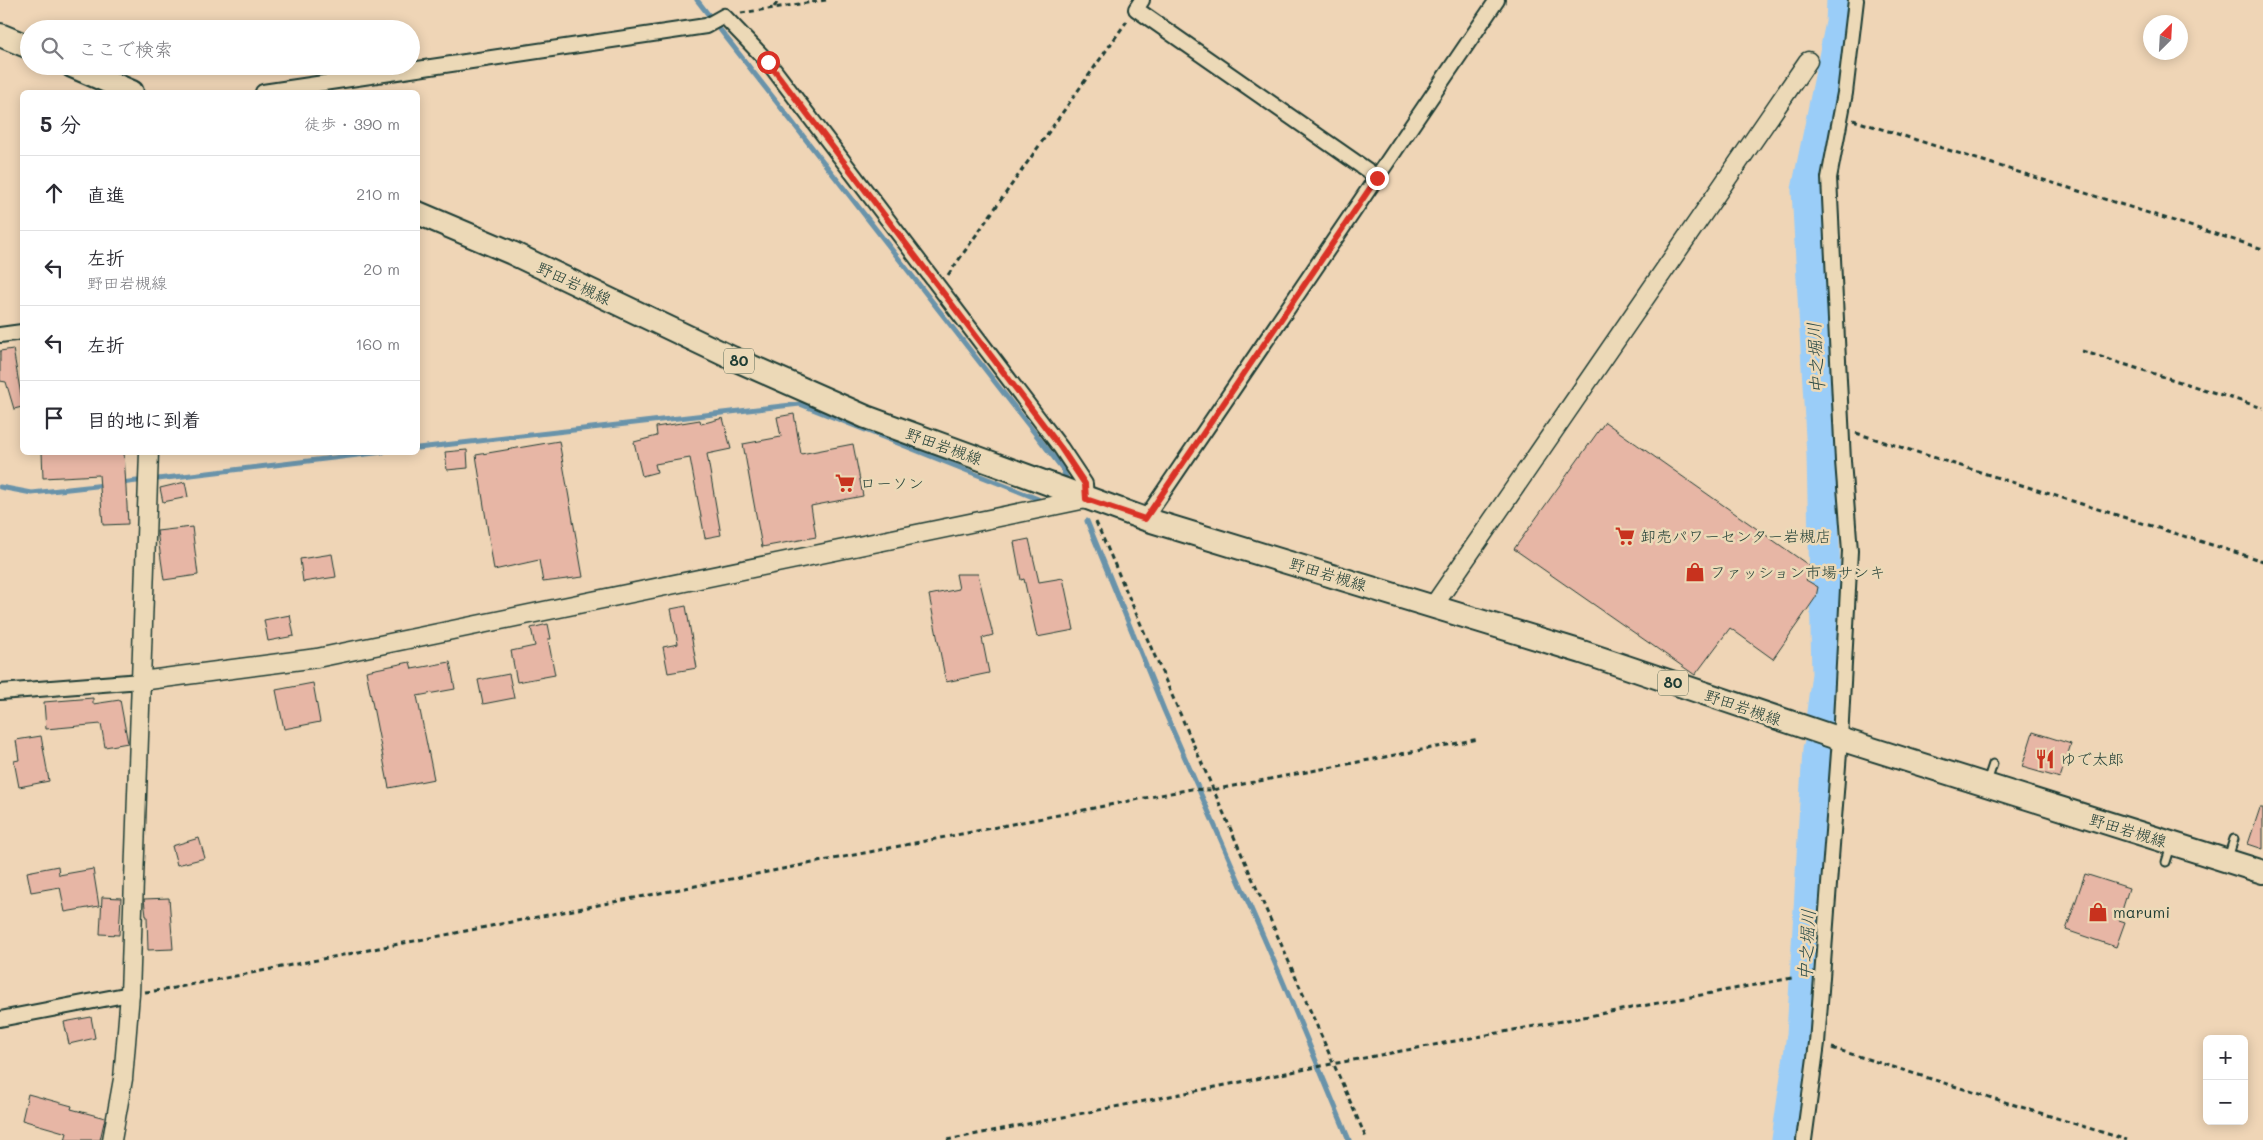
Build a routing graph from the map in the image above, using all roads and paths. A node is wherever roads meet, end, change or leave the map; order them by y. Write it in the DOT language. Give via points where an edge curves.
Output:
graph roads {
  1 [pos="780,0"];
  2 [pos="826,0"];
  3 [pos="1497,0"];
  4 [pos="1856,0"];
  5 [pos="1139,5"];
  6 [pos="774,8"];
  7 [pos="723,16"];
  8 [pos="0,34"];
  9 [pos="20,43"];
  10 [pos="1808,60"];
  11 [pos="420,69"];
  12 [pos="93,75"];
  13 [pos="377,75"];
  14 [pos="127,90"];
  15 [pos="276,90"];
  16 [pos="1840,116"];
  17 [pos="1377,178"];
  18 [pos="420,214"];
  19 [pos="2263,249"];
  20 [pos="940,286"];
  21 [pos="20,332"];
  22 [pos="0,336"];
  23 [pos="2082,350"];
  24 [pos="2263,408"];
  25 [pos="1842,428"];
  26 [pos="149,455"];
  27 [pos="1079,496"];
  28 [pos="1145,519"];
  29 [pos="2263,561"];
  30 [pos="1434,605"];
  31 [pos="141,680"];
  32 [pos="0,692"];
  33 [pos="1479,739"];
  34 [pos="1840,739"];
  35 [pos="1212,790"];
  36 [pos="2234,839"];
  37 [pos="2227,861"];
  38 [pos="2263,872"];
  39 [pos="1792,978"];
  40 [pos="130,994"];
  41 [pos="0,1019"];
  42 [pos="1817,1043"];
  43 [pos="1331,1064"];
  44 [pos="112,1140"];
  45 [pos="947,1140"];
  46 [pos="1367,1140"];
  47 [pos="1804,1140"];
  48 [pos="2127,1140"];
  1 -- 6 [label="path"];
  2 -- 6 [label="path"];
  3 -- 17 [label="street"];
  4 -- 16 [label="street"];
  5 -- 17 [label="street"];
  5 -- 20 [label="path"];
  6 -- 7 [label="path"];
  7 -- 11 [label="street" via="706,26"];
  7 -- 20 [label="street" via="768,62"];
  8 -- 9 [label="main road"];
  10 -- 30 [label="street"];
  12 -- 14 [label="main road"];
  13 -- 15 [label="street"];
  16 -- 19 [label="path"];
  16 -- 25 [label="street" via="1829,178"];
  17 -- 28 [label="street"];
  18 -- 27 [label="main road, 野田岩槻線 / 80" via="866,416"];
  20 -- 27 [label="street" via="1085,484"];
  21 -- 22 [label="street"];
  23 -- 24 [label="path"];
  25 -- 29 [label="path"];
  25 -- 34 [label="street" via="1850,551"];
  26 -- 31 [label="street"];
  27 -- 28 [label="main road, 野田岩槻線 / 80"];
  27 -- 31 [label="street" via="317,658"];
  27 -- 35 [label="path"];
  28 -- 30 [label="main road, 野田岩槻線 / 80"];
  30 -- 34 [label="main road, 野田岩槻線 / 80"];
  31 -- 32 [label="street"];
  31 -- 40 [label="street"];
  33 -- 35 [label="path"];
  34 -- 37 [label="main road, 野田岩槻線 / 80" via="1990,775 2169,853"];
  34 -- 42 [label="street"];
  35 -- 40 [label="path" via="1191,789 183,987"];
  35 -- 43 [label="path"];
  36 -- 37 [label="lane"];
  37 -- 38 [label="main road, 野田岩槻線 / 80"];
  39 -- 43 [label="path"];
  40 -- 41 [label="street"];
  40 -- 44 [label="street" via="123,1079"];
  42 -- 47 [label="street"];
  42 -- 48 [label="path"];
  43 -- 45 [label="path"];
  43 -- 46 [label="path"];
}
